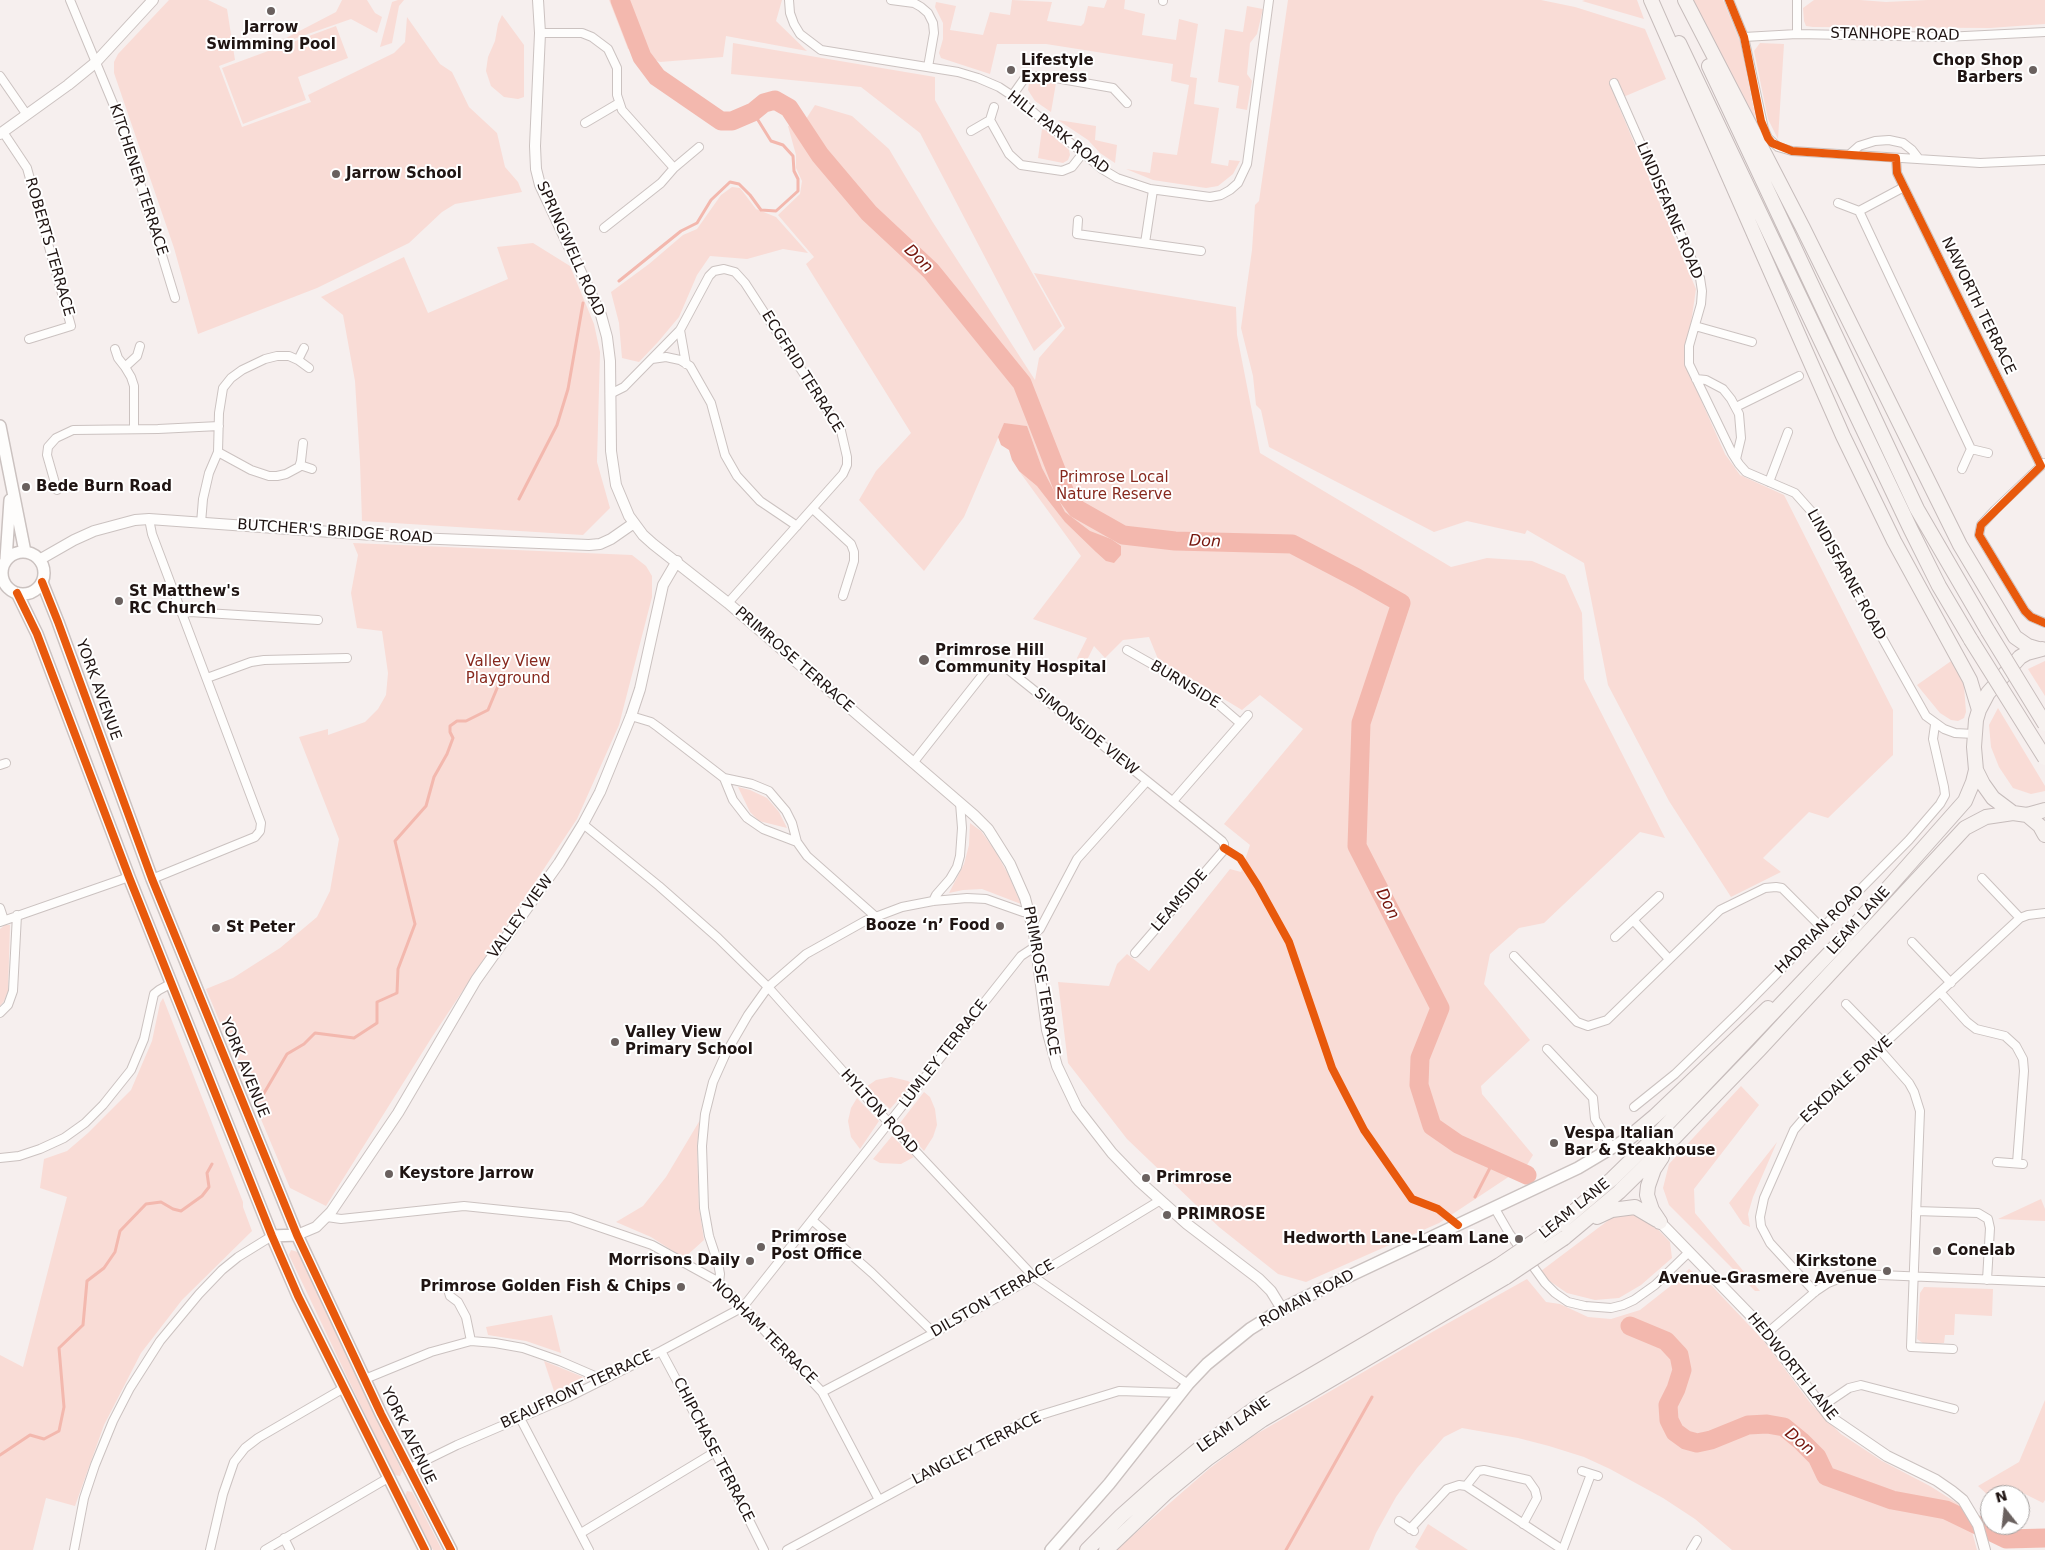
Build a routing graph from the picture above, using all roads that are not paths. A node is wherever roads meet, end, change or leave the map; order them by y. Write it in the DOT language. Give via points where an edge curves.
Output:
graph roads {
  1 [pos="70,0"];
  2 [pos="153,0"];
  3 [pos="538,0"];
  4 [pos="789,0"];
  5 [pos="891,0"];
  6 [pos="1269,0"];
  7 [pos="1651,0"];
  8 [pos="1658,0"];
  9 [pos="1678,0"];
  10 [pos="1685,0"];
  11 [pos="1729,0"];
  12 [pos="1797,0"];
  13 [pos="2045,32"];
  14 [pos="540,33"];
  15 [pos="1797,34"];
  16 [pos="1744,37"];
  17 [pos="95,63"];
  18 [pos="928,67"];
  19 [pos="0,76"];
  20 [pos="1614,83"];
  21 [pos="1012,96"];
  22 [pos="1127,103"];
  23 [pos="619,104"];
  24 [pos="994,107"];
  25 [pos="27,115"];
  26 [pos="990,120"];
  27 [pos="586,123"];
  28 [pos="971,131"];
  29 [pos="2,133"];
  30 [pos="699,147"];
  31 [pos="1084,154"];
  32 [pos="1850,154"];
  33 [pos="1896,158"];
  34 [pos="1919,159"];
  35 [pos="2045,160"];
  36 [pos="674,168"];
  37 [pos="1904,187"];
  38 [pos="1153,190"];
  39 [pos="1838,203"];
  40 [pos="1859,211"];
  41 [pos="1078,220"];
  42 [pos="604,228"];
  43 [pos="1146,243"];
  44 [pos="1201,251"];
  45 [pos="175,298"];
  46 [pos="1695,326"];
  47 [pos="680,330"];
  48 [pos="29,339"];
  49 [pos="1752,342"];
  50 [pos="140,346"];
  51 [pos="304,348"];
  52 [pos="115,349"];
  53 [pos="652,359"];
  54 [pos="298,360"];
  55 [pos="686,364"];
  56 [pos="125,367"];
  57 [pos="309,368"];
  58 [pos="1799,376"];
  59 [pos="1696,379"];
  60 [pos="610,394"];
  61 [pos="1736,407"];
  62 [pos="0,426"];
  63 [pos="219,426"];
  64 [pos="134,429"];
  65 [pos="1788,432"];
  66 [pos="302,443"];
  67 [pos="1971,450"];
  68 [pos="3,451"];
  69 [pos="218,452"];
  70 [pos="1988,453"];
  71 [pos="1736,459"];
  72 [pos="2043,464"];
  73 [pos="300,465"];
  74 [pos="312,469"];
  75 [pos="1962,469"];
  76 [pos="10,475"];
  77 [pos="1769,482"];
  78 [pos="57,490"];
  79 [pos="813,509"];
  80 [pos="149,519"];
  81 [pos="201,523"];
  82 [pos="634,523"];
  83 [pos="797,526"];
  84 [pos="25,552"];
  85 [pos="6,559"];
  86 [pos="39,560"];
  87 [pos="677,561"];
  88 [pos="1,580"];
  89 [pos="42,582"];
  90 [pos="17,593"];
  91 [pos="843,596"];
  92 [pos="725,601"];
  93 [pos="182,614"];
  94 [pos="318,620"];
  95 [pos="2045,623"];
  96 [pos="2041,649"];
  97 [pos="1127,650"];
  98 [pos="347,658"];
  99 [pos="206,678"];
  100 [pos="1979,710"];
  101 [pos="1248,715"];
  102 [pos="632,716"];
  103 [pos="1240,723"];
  104 [pos="1936,724"];
  105 [pos="2045,724"];
  106 [pos="1974,734"];
  107 [pos="2045,758"];
  108 [pos="913,763"];
  109 [pos="1976,770"];
  110 [pos="724,778"];
  111 [pos="1147,780"];
  112 [pos="1172,801"];
  113 [pos="960,803"];
  114 [pos="2045,810"];
  115 [pos="2020,814"];
  116 [pos="583,824"];
  117 [pos="2045,835"];
  118 [pos="797,842"];
  119 [pos="1224,848"];
  120 [pos="129,877"];
  121 [pos="1982,878"];
  122 [pos="152,879"];
  123 [pos="1659,896"];
  124 [pos="933,901"];
  125 [pos="0,908"];
  126 [pos="1030,913"];
  127 [pos="2045,913"];
  128 [pos="17,915"];
  129 [pos="876,917"];
  130 [pos="2020,918"];
  131 [pos="1633,920"];
  132 [pos="2,921"];
  133 [pos="1822,928"];
  134 [pos="1034,933"];
  135 [pos="1615,938"];
  136 [pos="1842,940"];
  137 [pos="1912,942"];
  138 [pos="1036,946"];
  139 [pos="1135,953"];
  140 [pos="1514,956"];
  141 [pos="1669,959"];
  142 [pos="192,975"];
  143 [pos="1951,982"];
  144 [pos="172,983"];
  145 [pos="768,987"];
  146 [pos="1940,992"];
  147 [pos="1846,1004"];
  148 [pos="0,1013"];
  149 [pos="1882,1047"];
  150 [pos="1547,1049"];
  151 [pos="1634,1107"];
  152 [pos="889,1123"];
  153 [pos="1676,1136"];
  154 [pos="1630,1137"];
  155 [pos="1612,1148"];
  156 [pos="0,1158"];
  157 [pos="1997,1162"];
  158 [pos="1160,1201"];
  159 [pos="1494,1208"];
  160 [pos="1916,1211"];
  161 [pos="327,1217"];
  162 [pos="812,1220"];
  163 [pos="1660,1222"];
  164 [pos="1577,1227"];
  165 [pos="297,1235"];
  166 [pos="272,1236"];
  167 [pos="1689,1252"];
  168 [pos="1502,1272"];
  169 [pos="1913,1276"];
  170 [pos="1034,1277"];
  171 [pos="1987,1280"];
  172 [pos="719,1282"];
  173 [pos="2045,1282"];
  174 [pos="447,1286"];
  175 [pos="1815,1292"];
  176 [pos="743,1306"];
  177 [pos="1282,1309"];
  178 [pos="934,1333"];
  179 [pos="1766,1334"];
  180 [pos="471,1341"];
  181 [pos="1953,1349"];
  182 [pos="661,1351"];
  183 [pos="365,1379"];
  184 [pos="604,1380"];
  185 [pos="344,1388"];
  186 [pos="1184,1388"];
  187 [pos="822,1392"];
  188 [pos="1821,1407"];
  189 [pos="1954,1409"];
  190 [pos="520,1418"];
  191 [pos="716,1452"];
  192 [pos="1582,1471"];
  193 [pos="411,1474"];
  194 [pos="388,1478"];
  195 [pos="1466,1486"];
  196 [pos="394,1490"];
  197 [pos="879,1500"];
  198 [pos="1399,1521"];
  199 [pos="1523,1524"];
  200 [pos="581,1533"];
  201 [pos="284,1538"];
  202 [pos="1697,1540"];
  203 [pos="1984,1546"];
  204 [pos="74,1550"];
  205 [pos="210,1550"];
  206 [pos="265,1550"];
  207 [pos="290,1550"];
  208 [pos="425,1550"];
  209 [pos="451,1550"];
  210 [pos="589,1550"];
  211 [pos="764,1550"];
  212 [pos="786,1550"];
  213 [pos="1051,1550"];
  214 [pos="1087,1550"];
  215 [pos="1106,1550"];
  216 [pos="1563,1550"];
  217 [pos="1691,1550"];
  1 -- 17 [label="street, KITCHENER TERRACE"];
  2 -- 17 [label="street"];
  3 -- 14 [label="street, SPRINGWELL ROAD"];
  4 -- 18 [label="street, HILL PARK ROAD" via="797,29 821,50"];
  5 -- 18 [label="street" via="922,7 933,22"];
  6 -- 38 [label="street, HILL PARK ROAD" via="1243,174 1230,190 1210,197"];
  7 -- 100 [label="highway" via="1843,436 1894,541 1970,680"];
  8 -- 107 [label="highway, bridge" via="1911,530 1971,640"];
  9 -- 105 [label="highway, bridge" via="1917,509"];
  10 -- 96 [label="highway" via="1803,228 1960,545 2015,637 2028,646"];
  11 -- 16 [label="street"];
  12 -- 15 [label="street"];
  13 -- 15 [label="street, STANHOPE ROAD" via="1935,37"];
  14 -- 23 [label="street" via="582,33 601,42 617,68"];
  14 -- 60 [label="street, SPRINGWELL ROAD" via="536,168 540,185 601,315 607,337"];
  15 -- 16 [label="street, STANHOPE ROAD"];
  16 -- 32 [label="street" via="1764,129 1772,144 1792,151"];
  17 -- 25 [label="street"];
  17 -- 45 [label="street, KITCHENER TERRACE" via="124,130"];
  18 -- 21 [label="street, HILL PARK ROAD" via="978,78"];
  19 -- 25 [label="street"];
  20 -- 46 [label="street, LINDISFARNE ROAD" via="1700,278 1701,304"];
  21 -- 22 [label="street" via="1024,79 1044,76 1113,88"];
  21 -- 31 [label="street, HILL PARK ROAD"];
  23 -- 27 [label="street"];
  23 -- 36 [label="street"];
  24 -- 26 [label="street"];
  25 -- 29 [label="street"];
  26 -- 28 [label="street"];
  26 -- 31 [label="street" via="1009,154 1021,165 1062,171 1072,167"];
  29 -- 48 [label="street, ROBERTS TERRACE" via="27,168 71,326"];
  30 -- 36 [label="street"];
  31 -- 38 [label="street, HILL PARK ROAD" via="1117,178"];
  32 -- 33 [label="street"];
  32 -- 34 [label="street" via="1858,146 1889,140 1903,143"];
  33 -- 34 [label="street"];
  33 -- 37 [label="street, NAWORTH TERRACE" via="1897,173"];
  34 -- 35 [label="street" via="1980,163"];
  36 -- 42 [label="street" via="661,183"];
  37 -- 40 [label="street"];
  37 -- 72 [label="street, NAWORTH TERRACE"];
  38 -- 43 [label="street"];
  39 -- 40 [label="street"];
  40 -- 67 [label="street"];
  41 -- 43 [label="street" via="1077,234"];
  43 -- 44 [label="street"];
  46 -- 49 [label="street"];
  46 -- 59 [label="street, LINDISFARNE ROAD" via="1688,354"];
  47 -- 53 [label="street"];
  47 -- 55 [label="street"];
  47 -- 79 [label="street, ECGFRID TERRACE" via="714,271 729,270 748,287 844,438 846,470"];
  50 -- 56 [label="street" via="138,356"];
  51 -- 54 [label="street"];
  52 -- 56 [label="street"];
  53 -- 55 [label="street" via="666,357"];
  53 -- 60 [label="street" via="624,387"];
  54 -- 57 [label="street"];
  54 -- 63 [label="street" via="283,356 265,359 231,378 220,398"];
  55 -- 83 [label="street" via="706,392 725,455 737,476 760,502"];
  56 -- 64 [label="street" via="134,386"];
  58 -- 61 [label="street"];
  59 -- 61 [label="street" via="1715,383"];
  59 -- 71 [label="street, LINDISFARNE ROAD"];
  60 -- 82 [label="street, SPRINGWELL ROAD" via="614,475 619,494"];
  61 -- 71 [label="street" via="1741,438"];
  62 -- 68 [label="main road"];
  63 -- 64 [label="street"];
  63 -- 69 [label="street"];
  64 -- 78 [label="street" via="73,430 56,438 48,447 47,455"];
  65 -- 77 [label="street"];
  66 -- 73 [label="street"];
  67 -- 70 [label="street"];
  67 -- 75 [label="street"];
  68 -- 76 [label="main road"];
  69 -- 73 [label="street" via="269,476 286,474"];
  69 -- 81 [label="street" via="209,473"];
  71 -- 77 [label="street, LINDISFARNE ROAD" via="1746,472"];
  72 -- 95 [label="street" via="1981,525 1979,535 2025,611"];
  73 -- 74 [label="street"];
  76 -- 84 [label="main road"];
  76 -- 85 [label="main road"];
  77 -- 104 [label="street, LINDISFARNE ROAD" via="1795,493 1811,511 1920,706"];
  79 -- 83 [label="street, ECGFRID TERRACE"];
  79 -- 91 [label="street" via="851,544 854,552"];
  80 -- 81 [label="street, BUTCHER'S BRIDGE ROAD"];
  80 -- 86 [label="street, BUTCHER'S BRIDGE ROAD" via="94,531"];
  80 -- 93 [label="street"];
  81 -- 82 [label="street, BUTCHER'S BRIDGE ROAD" via="415,538 589,545 611,539"];
  82 -- 87 [label="street, SPRINGWELL ROAD" via="648,539"];
  83 -- 92 [label="street, ECGFRID TERRACE"];
  84 -- 85 [label="main road"];
  84 -- 86 [label="main road"];
  85 -- 88 [label="main road"];
  86 -- 89 [label="main road" via="43,565"];
  87 -- 92 [label="street, PRIMROSE TERRACE"];
  87 -- 102 [label="street, VALLEY VIEW" via="663,586"];
  88 -- 90 [label="main road"];
  89 -- 90 [label="main road" via="31,592"];
  89 -- 122 [label="main road, YORK AVENUE"];
  90 -- 120 [label="main road" via="38,634"];
  92 -- 108 [label="street, PRIMROSE TERRACE"];
  93 -- 94 [label="street"];
  93 -- 99 [label="street"];
  96 -- 100 [label="highway" via="2020,657 1988,693"];
  97 -- 103 [label="street, BURNSIDE" via="1194,688"];
  98 -- 99 [label="street" via="264,660"];
  99 -- 122 [label="street" via="260,816 260,831 249,840"];
  100 -- 106 [label="highway"];
  101 -- 103 [label="street"];
  102 -- 110 [label="street" via="651,722"];
  102 -- 116 [label="street, VALLEY VIEW"];
  103 -- 112 [label="street"];
  104 -- 106 [label="street, LINDISFARNE ROAD" via="1955,733"];
  104 -- 133 [label="street, HADRIAN ROAD" via="1933,739 1944,787 1940,804"];
  106 -- 109 [label="highway"];
  108 -- 111 [label="street, SIMONSIDE VIEW" via="984,673 989,668 1000,666"];
  108 -- 113 [label="street, PRIMROSE TERRACE"];
  109 -- 115 [label="highway" via="1989,793"];
  109 -- 136 [label="highway, LEAM LANE" via="1966,800"];
  110 -- 118 [label="street" via="733,800 746,818 763,829"];
  110 -- 118 [label="street" via="768,791 786,812"];
  111 -- 112 [label="street, SIMONSIDE VIEW"];
  111 -- 134 [label="street" via="1077,859 1040,929"];
  112 -- 119 [label="street, SIMONSIDE VIEW" via="1222,841"];
  113 -- 124 [label="street" via="960,856 953,873"];
  113 -- 126 [label="street, PRIMROSE TERRACE" via="988,829 998,844"];
  114 -- 115 [label="highway, LEAM LANE"];
  115 -- 117 [label="highway" via="2040,826"];
  115 -- 153 [label="highway, LEAM LANE" via="1986,817 1965,828"];
  116 -- 145 [label="street, HYLTON ROAD" via="659,886"];
  116 -- 161 [label="street, VALLEY VIEW" via="476,980 398,1113"];
  118 -- 129 [label="street" via="807,856"];
  119 -- 139 [label="street, LEAMSIDE"];
  120 -- 122 [label="main road"];
  120 -- 128 [label="street"];
  120 -- 144 [label="main road"];
  121 -- 130 [label="street"];
  122 -- 142 [label="main road, YORK AVENUE"];
  123 -- 131 [label="street"];
  124 -- 126 [label="street" via="986,899"];
  124 -- 129 [label="street"];
  125 -- 132 [label="street"];
  126 -- 134 [label="street, PRIMROSE TERRACE"];
  127 -- 130 [label="street"];
  128 -- 132 [label="street"];
  128 -- 148 [label="street" via="13,991 8,1005"];
  129 -- 145 [label="street" via="806,954"];
  130 -- 143 [label="street, ESKDALE DRIVE"];
  131 -- 135 [label="street"];
  131 -- 141 [label="street"];
  133 -- 141 [label="street" via="1787,892 1771,887 1720,910"];
  133 -- 151 [label="street, HADRIAN ROAD" via="1675,1074"];
  134 -- 138 [label="street, PRIMROSE TERRACE"];
  136 -- 154 [label="highway"];
  136 -- 168 [label="highway, LEAM LANE, bridge" via="1654,1139"];
  137 -- 143 [label="street"];
  138 -- 152 [label="street, LUMLEY TERRACE" via="1021,956"];
  138 -- 158 [label="street, PRIMROSE TERRACE" via="1047,1030 1064,1084 1089,1124"];
  140 -- 141 [label="street" via="1577,1022 1588,1026 1607,1020"];
  142 -- 144 [label="main road"];
  142 -- 165 [label="main road, YORK AVENUE"];
  143 -- 146 [label="street, ESKDALE DRIVE"];
  144 -- 156 [label="street" via="154,994 144,1039 131,1070 103,1106 64,1138 19,1156"];
  144 -- 166 [label="main road"];
  145 -- 152 [label="street, HYLTON ROAD"];
  145 -- 172 [label="street" via="726,1053 713,1082 705,1114 702,1146 704,1208 718,1263"];
  146 -- 149 [label="street, ESKDALE DRIVE"];
  146 -- 157 [label="street" via="1976,1029 2005,1036 2023,1059 2020,1164"];
  147 -- 149 [label="street"];
  149 -- 160 [label="street" via="1918,1101"];
  149 -- 175 [label="street, ESKDALE DRIVE" via="1794,1130 1761,1207 1760,1226 1764,1235"];
  150 -- 155 [label="street" via="1593,1098 1595,1119"];
  152 -- 162 [label="street, LUMLEY TERRACE"];
  152 -- 170 [label="street, HYLTON ROAD"];
  153 -- 163 [label="highway" via="1654,1169 1648,1186 1649,1203"];
  153 -- 164 [label="highway, LEAM LANE" via="1619,1192"];
  154 -- 155 [label="main road, ROMAN ROAD"];
  155 -- 159 [label="main road, ROMAN ROAD"];
  158 -- 170 [label="street, DILSTON TERRACE"];
  158 -- 177 [label="street, PRIMROSE TERRACE" via="1259,1279"];
  159 -- 167 [label="street" via="1545,1283 1568,1302 1611,1308 1623,1305 1655,1285"];
  159 -- 177 [label="main road, ROMAN ROAD"];
  160 -- 169 [label="street"];
  160 -- 171 [label="street" via="1983,1215 1990,1223"];
  161 -- 165 [label="street, VALLEY VIEW" via="316,1227"];
  161 -- 172 [label="street, NORHAM TERRACE" via="341,1219 464,1206 570,1217 652,1245"];
  162 -- 176 [label="street, LUMLEY TERRACE"];
  162 -- 178 [label="street"];
  163 -- 164 [label="highway" via="1641,1209 1627,1207 1612,1210"];
  163 -- 167 [label="street, HEDWORTH LANE"];
  164 -- 168 [label="highway, LEAM LANE, bridge" via="1564,1238"];
  165 -- 166 [label="main road"];
  165 -- 183 [label="main road, YORK AVENUE"];
  166 -- 185 [label="main road"];
  166 -- 204 [label="street" via="238,1257 199,1294 160,1341 130,1388 95,1465 84,1498"];
  167 -- 179 [label="street, HEDWORTH LANE"];
  168 -- 214 [label="highway, LEAM LANE" via="1257,1407 1158,1482"];
  168 -- 215 [label="highway, LEAM LANE" via="1262,1420 1167,1492"];
  169 -- 171 [label="street"];
  169 -- 175 [label="street" via="1848,1275"];
  169 -- 181 [label="street" via="1910,1347"];
  170 -- 178 [label="street, DILSTON TERRACE"];
  170 -- 186 [label="street, HYLTON ROAD"];
  171 -- 173 [label="street"];
  172 -- 176 [label="street, NORHAM TERRACE"];
  174 -- 180 [label="street" via="450,1296 458,1302 466,1317"];
  175 -- 179 [label="street"];
  176 -- 182 [label="street, BEAUFRONT TERRACE"];
  176 -- 187 [label="street, NORHAM TERRACE"];
  177 -- 186 [label="main road, ROMAN ROAD" via="1228,1346"];
  178 -- 187 [label="street, DILSTON TERRACE"];
  179 -- 188 [label="street, HEDWORTH LANE"];
  180 -- 183 [label="street" via="431,1352"];
  180 -- 184 [label="street" via="523,1348"];
  182 -- 184 [label="street, BEAUFRONT TERRACE"];
  182 -- 191 [label="street, CHIPCHASE TERRACE"];
  183 -- 193 [label="main road, YORK AVENUE"];
  184 -- 190 [label="street, BEAUFRONT TERRACE"];
  185 -- 194 [label="main road"];
  185 -- 205 [label="street" via="245,1448 234,1462 223,1494"];
  186 -- 197 [label="street, LANGLEY TERRACE" via="1119,1391 1031,1418"];
  186 -- 213 [label="main road, ROMAN ROAD" via="1109,1484"];
  187 -- 197 [label="street, NORHAM TERRACE"];
  188 -- 189 [label="street" via="1849,1388 1862,1385"];
  188 -- 203 [label="street, HEDWORTH LANE" via="1840,1426 1887,1456 1952,1490 1969,1509"];
  190 -- 193 [label="street, BEAUFRONT TERRACE" via="457,1445"];
  190 -- 200 [label="street"];
  191 -- 200 [label="street"];
  191 -- 211 [label="street, CHIPCHASE TERRACE"];
  192 -- 216 [label="street" via="1594,1475"];
  193 -- 196 [label="main road, YORK AVENUE"];
  193 -- 209 [label="main road, YORK AVENUE"];
  194 -- 196 [label="main road"];
  194 -- 201 [label="street"];
  195 -- 198 [label="street" via="1446,1489 1412,1530"];
  195 -- 199 [label="street"];
  195 -- 199 [label="street" via="1478,1471 1484,1470 1528,1480 1537,1498"];
  196 -- 208 [label="main road"];
  197 -- 212 [label="street, LANGLEY TERRACE"];
  199 -- 216 [label="street"];
  200 -- 210 [label="street"];
  201 -- 206 [label="street"];
  201 -- 207 [label="street"];
  202 -- 217 [label="street"];
}
